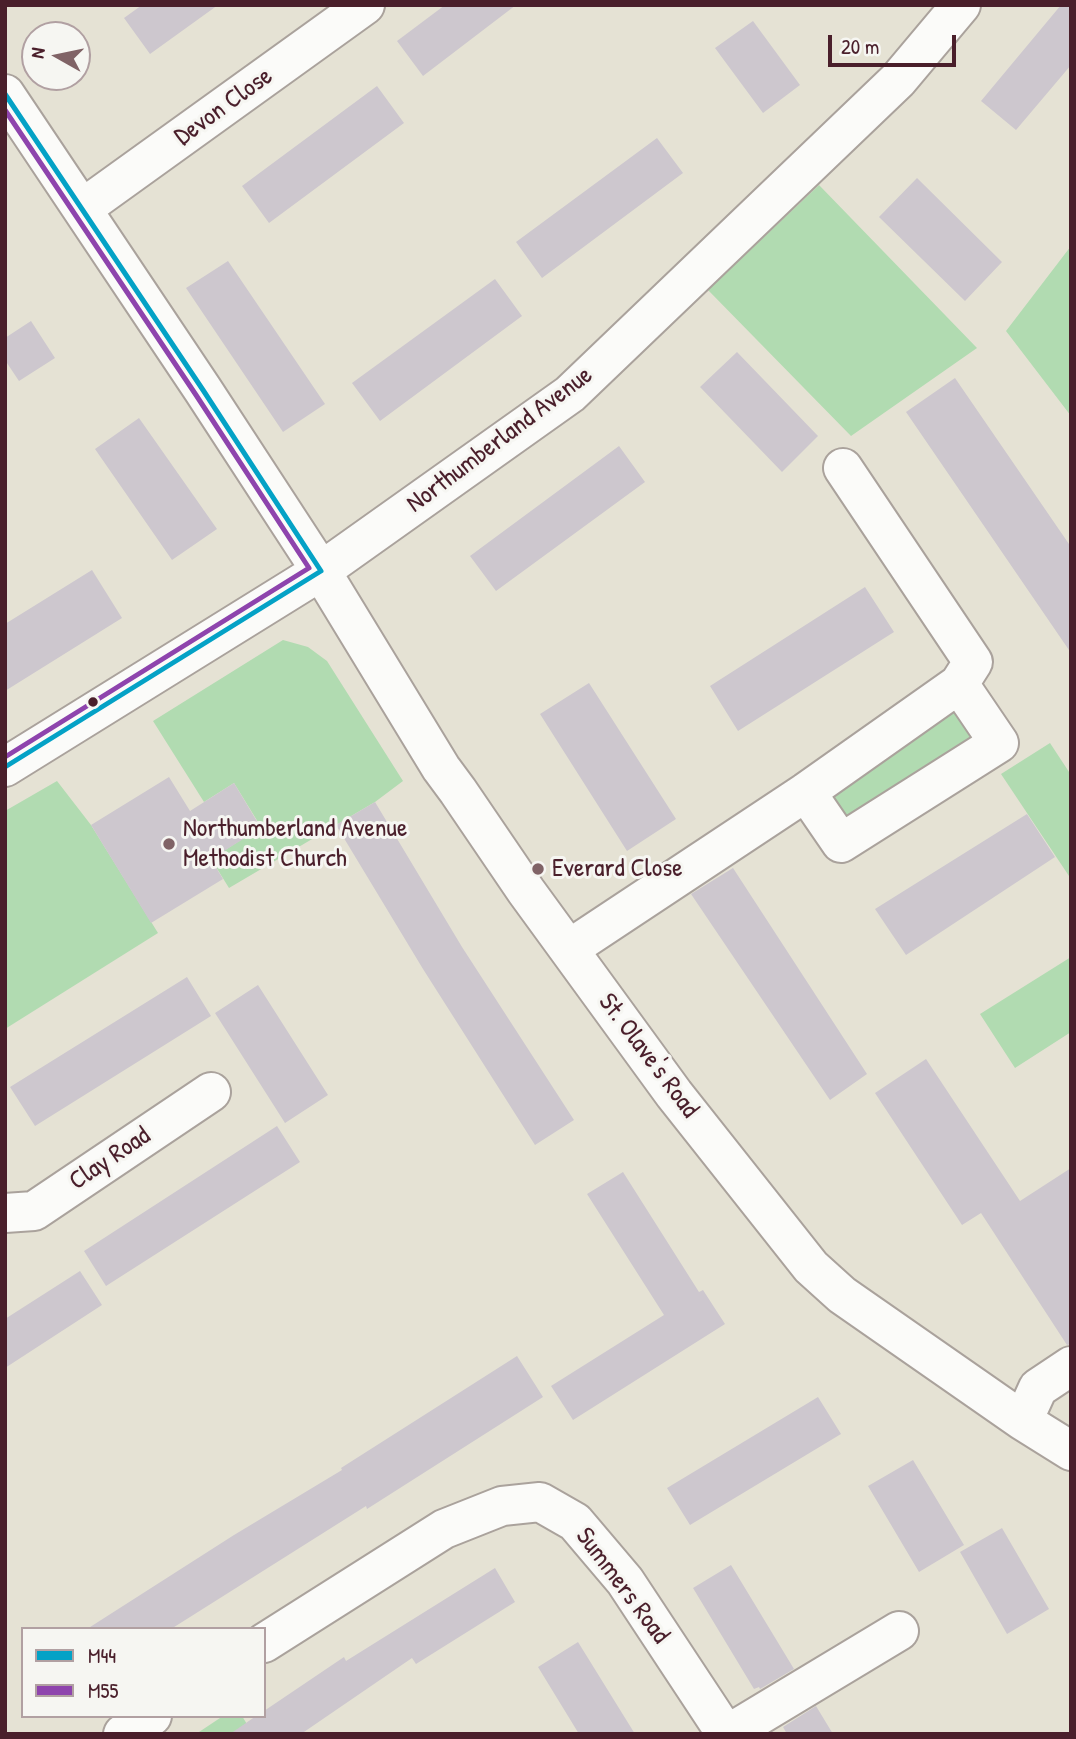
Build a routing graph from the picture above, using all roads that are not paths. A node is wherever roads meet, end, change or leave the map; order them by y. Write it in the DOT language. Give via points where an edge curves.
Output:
graph roads {
  1 [pos="365,5"];
  2 [pos="961,5"];
  3 [pos="5,94"];
  4 [pos="83,208"];
  5 [pos="843,468"];
  6 [pos="321,571"];
  7 [pos="958,684"];
  8 [pos="5,767"];
  9 [pos="806,792"];
  10 [pos="569,949"];
  11 [pos="211,1092"];
  12 [pos="5,1213"];
  13 [pos="1071,1366"];
  14 [pos="1023,1422"];
  15 [pos="1071,1451"];
  16 [pos="899,1631"];
  17 [pos="266,1642"];
  18 [pos="149,1718"];
  19 [pos="123,1734"];
  20 [pos="727,1734"];
  1 -- 4 [label="street, Devon Close"];
  2 -- 6 [label="street, Northumberland Avenue" via="898,80 570,394"];
  3 -- 4 [label="street, St. Olave's Road"];
  4 -- 6 [label="street, St. Olave's Road"];
  5 -- 7 [label="street" via="973,662"];
  6 -- 8 [label="street, Northumberland Avenue"];
  6 -- 10 [label="street, St. Olave's Road" via="441,768"];
  7 -- 9 [label="street"];
  7 -- 9 [label="street" via="999,743 841,844"];
  9 -- 10 [label="street"];
  10 -- 14 [label="street, St. Olave's Road" via="674,1094 811,1267 842,1295"];
  11 -- 12 [label="street, Clay Road" via="34,1211"];
  13 -- 14 [label="street" via="1038,1388"];
  14 -- 15 [label="street, St. Olave's Road"];
  16 -- 20 [label="street"];
  17 -- 20 [label="street, Summers Road" via="444,1530 502,1506 540,1502 575,1522 625,1581"];
  18 -- 19 [label="street"];
}
